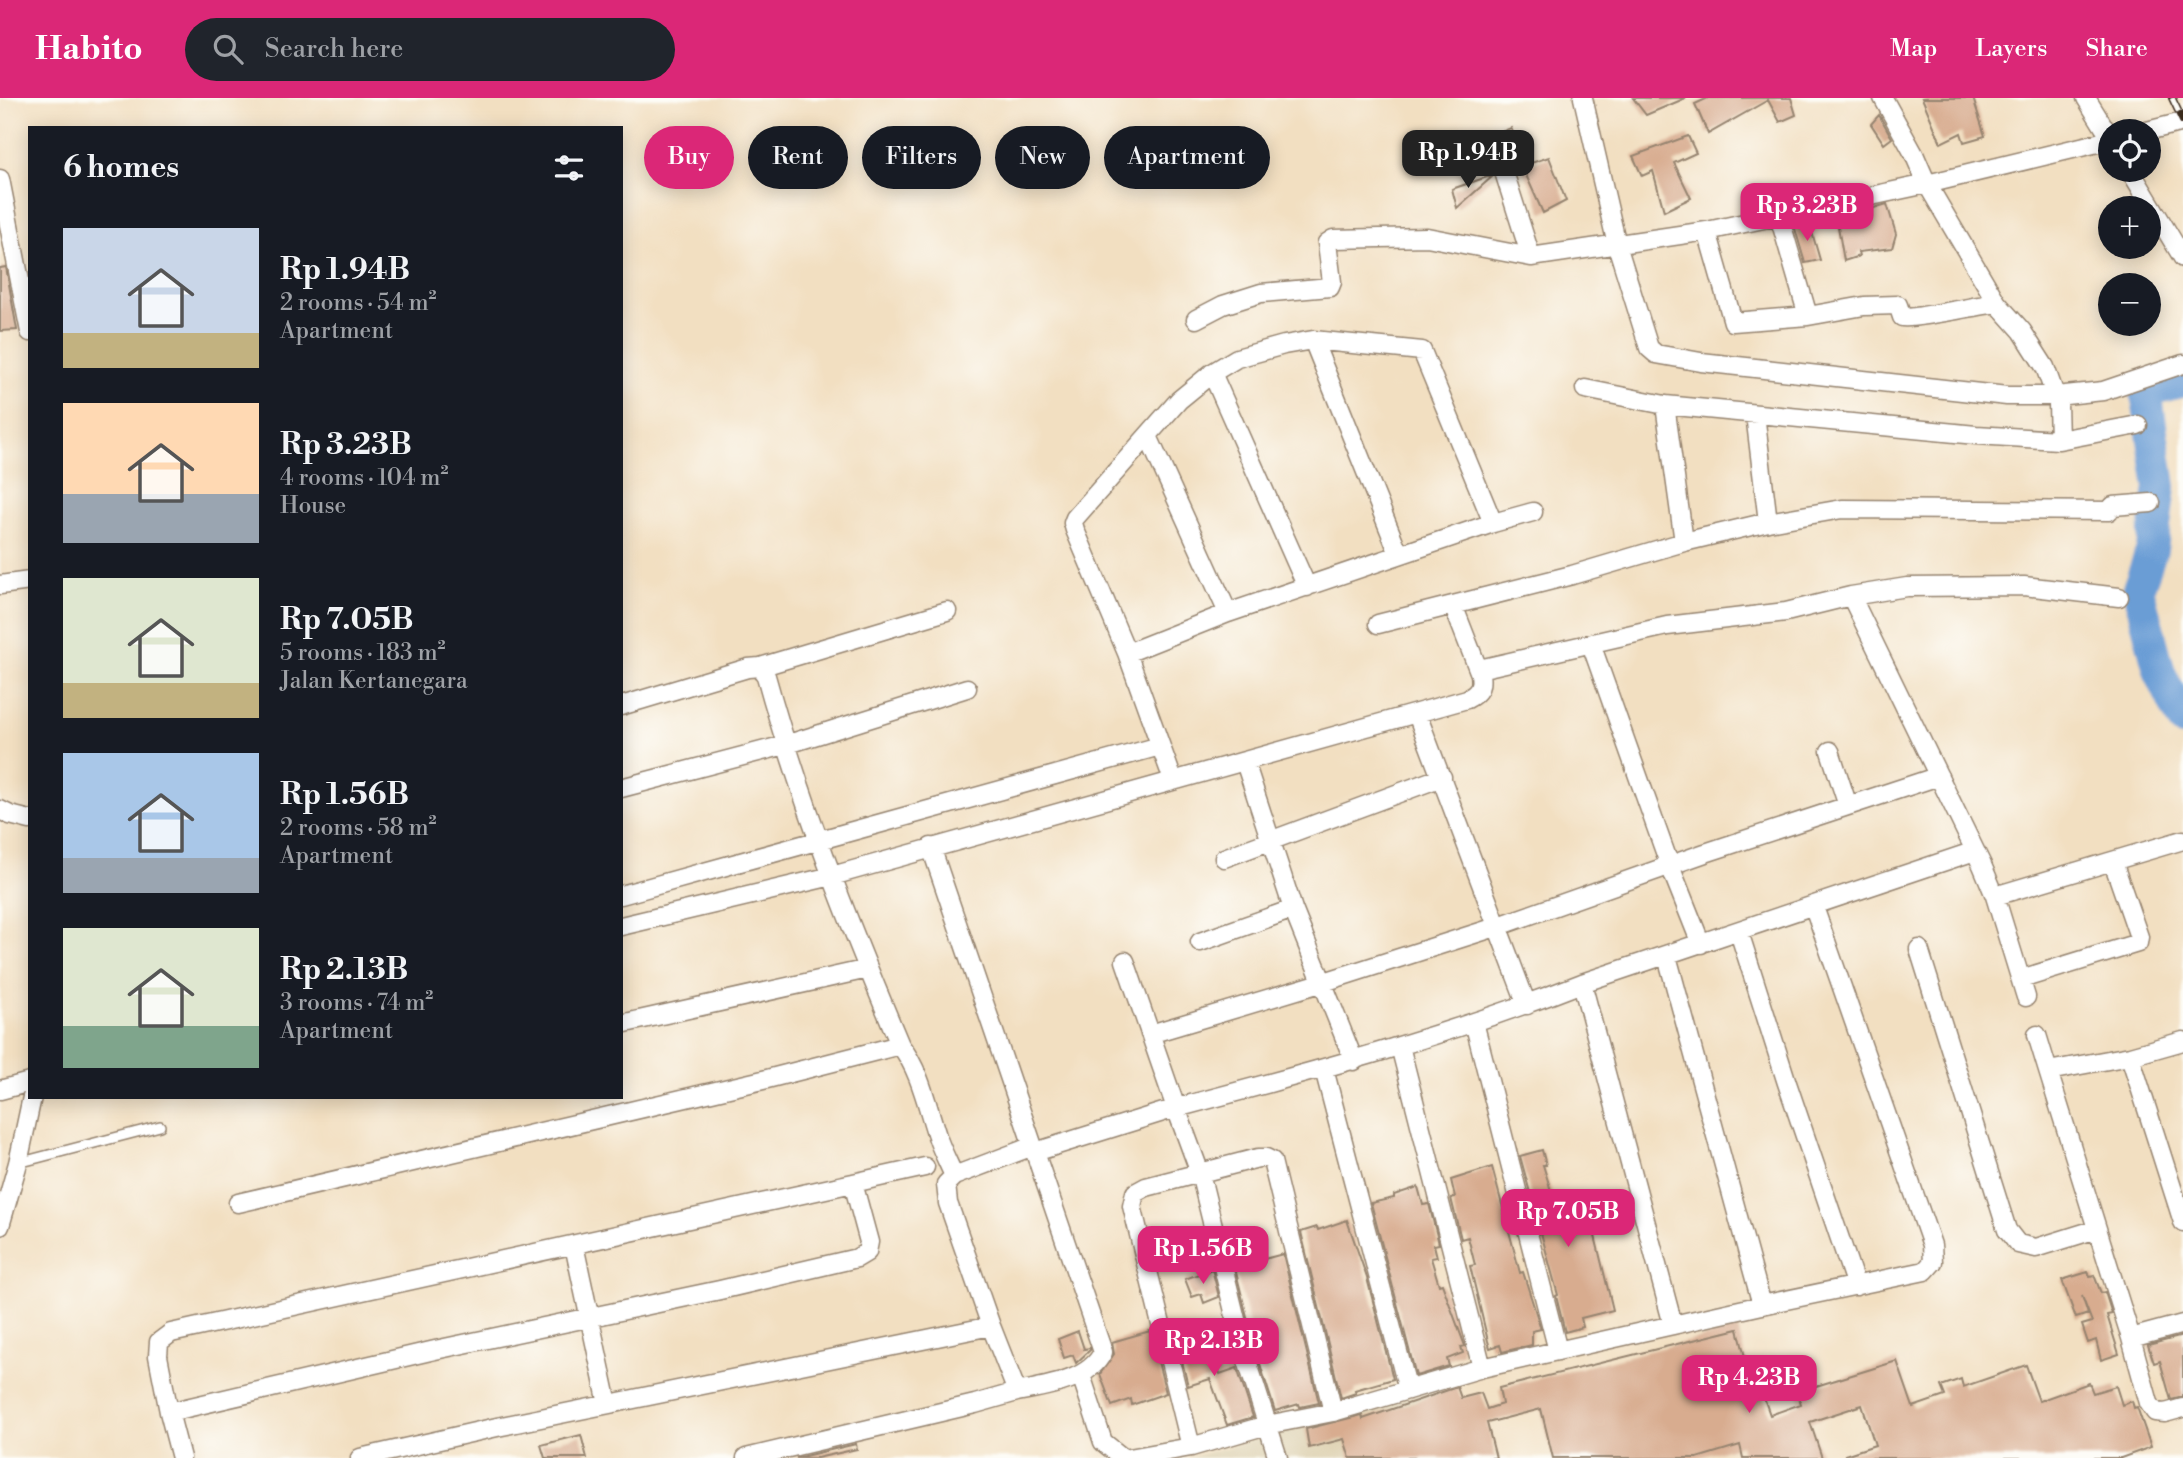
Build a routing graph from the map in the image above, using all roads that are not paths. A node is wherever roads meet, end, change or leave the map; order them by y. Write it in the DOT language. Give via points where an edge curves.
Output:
graph roads {
  1 [pos="1583,98"];
  2 [pos="1883,98"];
  3 [pos="2086,98"];
  4 [pos="2098,119"];
  5 [pos="2183,122"];
  6 [pos="2161,128"];
  7 [pos="2098,142"];
  8 [pos="1499,156"];
  9 [pos="0,179"];
  10 [pos="2137,182"];
  11 [pos="1927,184"];
  12 [pos="1779,216"];
  13 [pos="1707,231"];
  14 [pos="1617,245"];
  15 [pos="1531,257"];
  16 [pos="2183,258"];
  17 [pos="1997,303"];
  18 [pos="1808,316"];
  19 [pos="1196,319"];
  20 [pos="28,322"];
  21 [pos="1313,341"];
  22 [pos="2183,365"];
  23 [pos="1212,373"];
  24 [pos="1585,388"];
  25 [pos="2057,400"];
  26 [pos="1665,405"];
  27 [pos="1755,414"];
  28 [pos="2138,425"];
  29 [pos="1148,436"];
  30 [pos="2059,437"];
  31 [pos="2151,503"];
  32 [pos="1533,512"];
  33 [pos="1768,522"];
  34 [pos="1493,523"];
  35 [pos="1684,542"];
  36 [pos="1399,554"];
  37 [pos="28,581"];
  38 [pos="0,585"];
  39 [pos="1307,587"];
  40 [pos="1851,596"];
  41 [pos="2119,597"];
  42 [pos="1453,605"];
  43 [pos="947,611"];
  44 [pos="1228,613"];
  45 [pos="1378,624"];
  46 [pos="1591,644"];
  47 [pos="1127,653"];
  48 [pos="760,667"];
  49 [pos="1479,669"];
  50 [pos="967,688"];
  51 [pos="623,705"];
  52 [pos="1417,714"];
  53 [pos="785,745"];
  54 [pos="1160,746"];
  55 [pos="1830,751"];
  56 [pos="1245,762"];
  57 [pos="1939,776"];
  58 [pos="1442,777"];
  59 [pos="1173,780"];
  60 [pos="623,787"];
  61 [pos="1848,806"];
  62 [pos="0,810"];
  63 [pos="28,820"];
  64 [pos="2183,840"];
  65 [pos="818,841"];
  66 [pos="1269,842"];
  67 [pos="931,847"];
  68 [pos="1975,851"];
  69 [pos="1224,858"];
  70 [pos="2113,862"];
  71 [pos="1670,866"];
  72 [pos="832,876"];
  73 [pos="623,894"];
  74 [pos="1995,896"];
  75 [pos="1814,907"];
  76 [pos="1293,909"];
  77 [pos="623,926"];
  78 [pos="1496,927"];
  79 [pos="1738,932"];
  80 [pos="1200,942"];
  81 [pos="1701,944"];
  82 [pos="1919,949"];
  83 [pos="1667,956"];
  84 [pos="1125,961"];
  85 [pos="868,970"];
  86 [pos="2021,979"];
  87 [pos="1324,982"];
  88 [pos="1582,983"];
  89 [pos="2026,997"];
  90 [pos="1527,1005"];
  91 [pos="1474,1022"];
  92 [pos="623,1024"];
  93 [pos="1150,1034"];
  94 [pos="2037,1035"];
  95 [pos="2183,1041"];
  96 [pos="900,1045"];
  97 [pos="1400,1046"];
  98 [pos="2130,1056"];
  99 [pos="1354,1061"];
  100 [pos="1324,1069"];
  101 [pos="2048,1071"];
  102 [pos="28,1083"];
  103 [pos="0,1090"];
  104 [pos="32,1099"];
  105 [pos="1177,1108"];
  106 [pos="160,1126"];
  107 [pos="1034,1149"];
  108 [pos="18,1163"];
  109 [pos="925,1167"];
  110 [pos="1200,1173"];
  111 [pos="954,1176"];
  112 [pos="853,1183"];
  113 [pos="238,1203"];
  114 [pos="2183,1222"];
  115 [pos="0,1226"];
  116 [pos="2097,1229"];
  117 [pos="574,1245"];
  118 [pos="1856,1286"];
  119 [pos="1762,1305"];
  120 [pos="588,1316"];
  121 [pos="2183,1324"];
  122 [pos="991,1325"];
  123 [pos="1673,1325"];
  124 [pos="2131,1338"];
  125 [pos="1558,1351"];
  126 [pos="1482,1368"];
  127 [pos="1081,1375"];
  128 [pos="1408,1390"];
  129 [pos="1017,1392"];
  130 [pos="608,1404"];
  131 [pos="2183,1408"];
  132 [pos="169,1412"];
  133 [pos="1333,1412"];
  134 [pos="1267,1424"];
  135 [pos="1191,1447"];
  136 [pos="181,1458"];
  137 [pos="360,1458"];
  138 [pos="746,1458"];
  139 [pos="1123,1458"];
  140 [pos="1129,1458"];
  141 [pos="1278,1458"];
  1 -- 14 [label="street"];
  2 -- 11 [label="street"];
  3 -- 4 [label="street"];
  5 -- 6 [label="street"];
  7 -- 11 [label="street"];
  8 -- 15 [label="street"];
  9 -- 20 [label="street"];
  10 -- 16 [label="street"];
  11 -- 12 [label="street"];
  11 -- 17 [label="street"];
  12 -- 13 [label="street"];
  12 -- 18 [label="street"];
  13 -- 14 [label="street"];
  13 -- 18 [label="street" via="1733,322"];
  14 -- 15 [label="street"];
  14 -- 25 [label="street" via="1649,348 1657,354"];
  15 -- 19 [label="street" via="1427,237 1333,239 1327,243 1330,287 1261,293 1223,304"];
  17 -- 18 [label="street" via="1912,318 1902,317 1898,304"];
  17 -- 25 [label="street" via="2045,367"];
  21 -- 23 [label="street" via="1237,358"];
  21 -- 34 [label="street" via="1422,351"];
  21 -- 36 [label="street"];
  22 -- 25 [label="street" via="2103,391"];
  23 -- 29 [label="street" via="1179,400"];
  23 -- 39 [label="street"];
  24 -- 26 [label="street"];
  25 -- 30 [label="street"];
  26 -- 27 [label="street"];
  26 -- 35 [label="street"];
  27 -- 30 [label="street" via="1976,435"];
  27 -- 33 [label="street"];
  28 -- 30 [label="street"];
  29 -- 44 [label="street"];
  29 -- 47 [label="street" via="1073,523"];
  31 -- 33 [label="street" via="2113,506 2109,511 1842,509"];
  32 -- 34 [label="street"];
  33 -- 35 [label="street"];
  34 -- 36 [label="street"];
  35 -- 42 [label="street"];
  36 -- 39 [label="street"];
  37 -- 38 [label="street"];
  39 -- 44 [label="street"];
  40 -- 41 [label="street" via="1907,587 2024,586"];
  40 -- 46 [label="street" via="1786,612 1667,626"];
  40 -- 57 [label="street"];
  42 -- 45 [label="street"];
  42 -- 49 [label="street"];
  43 -- 48 [label="street"];
  44 -- 47 [label="street"];
  46 -- 49 [label="street"];
  46 -- 71 [label="street"];
  47 -- 54 [label="street"];
  48 -- 51 [label="street"];
  48 -- 53 [label="street"];
  49 -- 52 [label="street" via="1481,684 1473,696"];
  50 -- 53 [label="street"];
  52 -- 56 [label="street"];
  52 -- 58 [label="street"];
  53 -- 60 [label="street"];
  53 -- 65 [label="street"];
  54 -- 59 [label="street"];
  54 -- 65 [label="street"];
  55 -- 61 [label="street"];
  56 -- 59 [label="street"];
  56 -- 66 [label="street"];
  57 -- 61 [label="street"];
  57 -- 68 [label="street"];
  58 -- 66 [label="street"];
  58 -- 78 [label="street"];
  59 -- 67 [label="street"];
  61 -- 71 [label="street"];
  62 -- 63 [label="street"];
  64 -- 70 [label="street"];
  65 -- 72 [label="street"];
  65 -- 73 [label="street"];
  66 -- 69 [label="street"];
  66 -- 76 [label="street"];
  67 -- 72 [label="street"];
  67 -- 107 [label="street"];
  68 -- 74 [label="street"];
  68 -- 75 [label="street"];
  70 -- 74 [label="street"];
  70 -- 86 [label="street" via="2138,943"];
  71 -- 78 [label="street"];
  71 -- 81 [label="street"];
  72 -- 77 [label="street"];
  72 -- 85 [label="street"];
  74 -- 86 [label="street"];
  75 -- 79 [label="street"];
  75 -- 118 [label="street" via="1932,1245 1933,1262 1925,1271"];
  76 -- 80 [label="street"];
  76 -- 87 [label="street"];
  78 -- 87 [label="street"];
  78 -- 90 [label="street"];
  79 -- 81 [label="street"];
  79 -- 118 [label="street"];
  81 -- 83 [label="street"];
  82 -- 116 [label="street" via="2007,1230 2018,1244 2036,1248"];
  83 -- 88 [label="street"];
  83 -- 119 [label="street"];
  84 -- 93 [label="street"];
  85 -- 92 [label="street"];
  85 -- 96 [label="street"];
  86 -- 89 [label="street"];
  87 -- 93 [label="street"];
  87 -- 99 [label="street"];
  88 -- 90 [label="street"];
  88 -- 123 [label="street"];
  90 -- 91 [label="street"];
  91 -- 97 [label="street"];
  91 -- 125 [label="street"];
  93 -- 105 [label="street"];
  94 -- 101 [label="street"];
  95 -- 98 [label="street"];
  96 -- 111 [label="street" via="915,1069"];
  96 -- 113 [label="street"];
  97 -- 99 [label="street"];
  97 -- 126 [label="street"];
  98 -- 101 [label="street"];
  98 -- 114 [label="street"];
  99 -- 100 [label="street"];
  100 -- 105 [label="street"];
  100 -- 128 [label="street"];
  101 -- 116 [label="street"];
  102 -- 103 [label="street"];
  104 -- 108 [label="street"];
  105 -- 107 [label="street"];
  105 -- 110 [label="street"];
  106 -- 108 [label="lane"];
  107 -- 111 [label="street"];
  107 -- 127 [label="street" via="1103,1352 1098,1363"];
  108 -- 115 [label="street"];
  109 -- 112 [label="street"];
  110 -- 133 [label="street" via="1258,1158 1272,1161"];
  110 -- 134 [label="street" via="1243,1348"];
  110 -- 135 [label="street" via="1146,1187 1135,1193 1132,1206"];
  111 -- 122 [label="street" via="946,1184 948,1203"];
  112 -- 117 [label="street"];
  112 -- 120 [label="street" via="869,1242 867,1252 857,1258"];
  116 -- 124 [label="street"];
  117 -- 120 [label="street"];
  117 -- 132 [label="street" via="171,1333 159,1342 158,1356"];
  118 -- 119 [label="street"];
  119 -- 123 [label="street"];
  120 -- 130 [label="street"];
  120 -- 132 [label="street"];
  121 -- 124 [label="street"];
  122 -- 129 [label="street"];
  122 -- 130 [label="street"];
  123 -- 125 [label="street"];
  124 -- 131 [label="street" via="2155,1412"];
  125 -- 126 [label="street"];
  126 -- 128 [label="street"];
  127 -- 129 [label="street"];
  127 -- 139 [label="street" via="1103,1442"];
  128 -- 133 [label="street"];
  129 -- 138 [label="street"];
  130 -- 137 [label="street"];
  132 -- 136 [label="street"];
  133 -- 134 [label="street"];
  134 -- 135 [label="street"];
  134 -- 141 [label="street"];
  135 -- 140 [label="street"];
}
